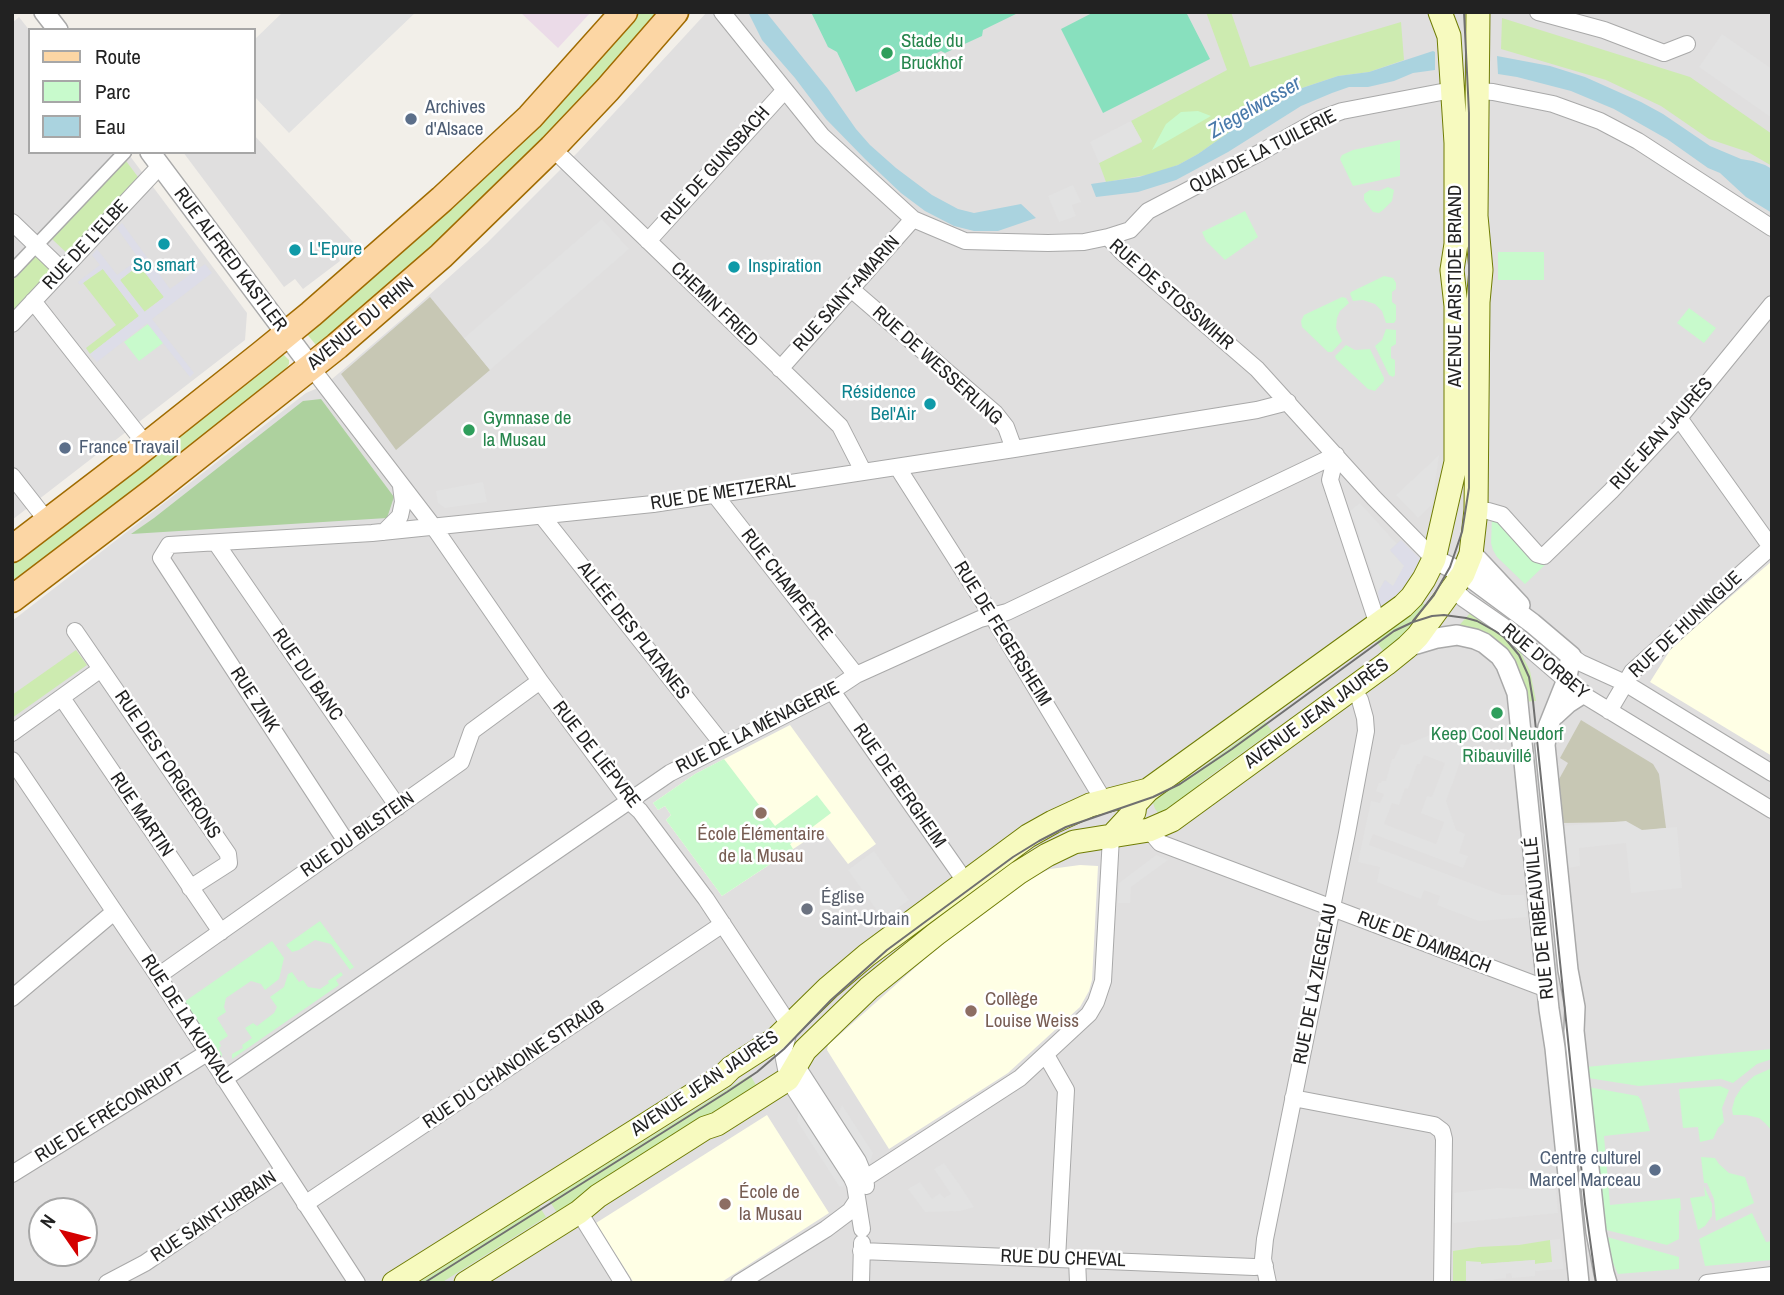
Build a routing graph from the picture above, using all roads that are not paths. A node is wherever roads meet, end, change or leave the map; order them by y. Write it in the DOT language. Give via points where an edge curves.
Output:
graph roads {
  1 [pos="44,12"];
  2 [pos="624,12"];
  3 [pos="675,12"];
  4 [pos="722,12"];
  5 [pos="1440,12"];
  6 [pos="1478,12"];
  7 [pos="1538,12"];
  8 [pos="56,28"];
  9 [pos="1687,44"];
  10 [pos="785,90"];
  11 [pos="1452,90"];
  12 [pos="1477,91"];
  13 [pos="552,148"];
  14 [pos="123,154"];
  15 [pos="153,156"];
  16 [pos="913,219"];
  17 [pos="12,222"];
  18 [pos="1772,228"];
  19 [pos="1108,237"];
  20 [pos="648,241"];
  21 [pos="37,245"];
  22 [pos="62,270"];
  23 [pos="12,271"];
  24 [pos="851,289"];
  25 [pos="33,301"];
  26 [pos="1772,304"];
  27 [pos="12,324"];
  28 [pos="286,334"];
  29 [pos="311,367"];
  30 [pos="780,369"];
  31 [pos="1287,402"];
  32 [pos="1679,418"];
  33 [pos="147,446"];
  34 [pos="1014,449"];
  35 [pos="1336,455"];
  36 [pos="898,468"];
  37 [pos="863,471"];
  38 [pos="12,476"];
  39 [pos="401,485"];
  40 [pos="715,495"];
  41 [pos="1476,510"];
  42 [pos="542,516"];
  43 [pos="48,522"];
  44 [pos="433,526"];
  45 [pos="384,532"];
  46 [pos="216,543"];
  47 [pos="1771,546"];
  48 [pos="12,549"];
  49 [pos="161,558"];
  50 [pos="1434,559"];
  51 [pos="1462,572"];
  52 [pos="12,599"];
  53 [pos="992,616"];
  54 [pos="1378,625"];
  55 [pos="75,631"];
  56 [pos="1407,647"];
  57 [pos="1571,656"];
  58 [pos="101,669"];
  59 [pos="856,675"];
  60 [pos="540,681"];
  61 [pos="1625,683"];
  62 [pos="1353,688"];
  63 [pos="1574,688"];
  64 [pos="832,691"];
  65 [pos="61,698"];
  66 [pos="1609,711"];
  67 [pos="12,733"];
  68 [pos="724,746"];
  69 [pos="12,760"];
  70 [pos="1772,772"];
  71 [pos="1148,790"];
  72 [pos="629,801"];
  73 [pos="1104,802"];
  74 [pos="398,807"];
  75 [pos="1772,810"];
  76 [pos="1134,812"];
  77 [pos="1149,831"];
  78 [pos="1111,837"];
  79 [pos="347,843"];
  80 [pos="965,881"];
  81 [pos="190,888"];
  82 [pos="1332,908"];
  83 [pos="114,912"];
  84 [pos="723,924"];
  85 [pos="221,932"];
  86 [pos="158,976"];
  87 [pos="1547,989"];
  88 [pos="12,998"];
  89 [pos="790,1026"];
  90 [pos="207,1053"];
  91 [pos="1046,1055"];
  92 [pos="797,1065"];
  93 [pos="225,1079"];
  94 [pos="1293,1098"];
  95 [pos="284,1171"];
  96 [pos="12,1174"];
  97 [pos="857,1180"];
  98 [pos="856,1202"];
  99 [pos="305,1205"];
  100 [pos="579,1212"];
  101 [pos="826,1229"];
  102 [pos="862,1229"];
  103 [pos="861,1251"];
  104 [pos="1057,1259"];
  105 [pos="1077,1259"];
  106 [pos="1266,1275"];
  107 [pos="1772,1275"];
  108 [pos="107,1283"];
  109 [pos="356,1283"];
  110 [pos="394,1283"];
  111 [pos="466,1283"];
  112 [pos="623,1283"];
  113 [pos="739,1283"];
  114 [pos="861,1283"];
  115 [pos="1078,1283"];
  116 [pos="1442,1283"];
  117 [pos="1579,1283"];
  118 [pos="1607,1283"];
  119 [pos="1707,1283"];
  1 -- 8 [label="street"];
  2 -- 28 [label="main road, AVENUE DU RHIN" via="530,117"];
  3 -- 13 [label="main road, AVENUE DU RHIN"];
  4 -- 10 [label="street, RUE DE STOSSWIHR"];
  5 -- 11 [label="main road, AVENUE ARISTIDE BRIAND" via="1448,36"];
  6 -- 12 [label="main road, AVENUE ARISTIDE BRIAND"];
  7 -- 9 [label="street" via="1664,53"];
  10 -- 16 [label="street, RUE DE STOSSWIHR" via="822,136"];
  10 -- 20 [label="street, RUE DE GUNSBACH"];
  11 -- 12 [label="main road, QUAI DE LA TUILERIE"];
  11 -- 19 [label="street, QUAI DE LA TUILERIE" via="1320,119 1148,211 1130,230"];
  11 -- 50 [label="main road, AVENUE ARISTIDE BRIAND" via="1456,462"];
  12 -- 18 [label="street, QUAI DE LA TUILERIE" via="1553,104 1600,121"];
  12 -- 41 [label="main road, AVENUE ARISTIDE BRIAND" via="1476,216 1481,270"];
  13 -- 20 [label="street, CHEMIN FRIED"];
  13 -- 29 [label="main road, AVENUE DU RHIN" via="441,256"];
  14 -- 21 [label="street, RUE DE L'ELBE"];
  15 -- 22 [label="street, RUE DE L'ELBE" via="99,239"];
  15 -- 28 [label="street, RUE ALFRED KASTLER"];
  16 -- 19 [label="street, RUE DE STOSSWIHR" via="965,241 1084,242"];
  16 -- 24 [label="street, RUE SAINT-AMARIN"];
  17 -- 21 [label="street"];
  19 -- 31 [label="street, RUE DE STOSSWIHR"];
  20 -- 30 [label="street, CHEMIN FRIED"];
  21 -- 22 [label="street"];
  21 -- 23 [label="street, RUE DE L'ELBE"];
  22 -- 25 [label="street, RUE DE L'ELBE"];
  24 -- 30 [label="street, RUE SAINT-AMARIN"];
  24 -- 34 [label="street, RUE DE WESSERLING" via="995,413"];
  25 -- 27 [label="street, RUE DE L'ELBE"];
  25 -- 33 [label="street"];
  26 -- 32 [label="street, RUE JEAN JAURÈS"];
  28 -- 29 [label="street, RUE ALFRED KASTLER"];
  28 -- 33 [label="main road, AVENUE DU RHIN"];
  29 -- 39 [label="street, RUE DE LIÈPVRE"];
  29 -- 52 [label="main road, AVENUE DU RHIN"];
  30 -- 37 [label="street, CHEMIN FRIED" via="840,426"];
  31 -- 34 [label="street, RUE DE METZERAL"];
  31 -- 35 [label="street, RUE DE STOSSWIHR"];
  32 -- 41 [label="street, RUE JEAN JAURÈS" via="1544,556 1502,515"];
  32 -- 47 [label="street"];
  33 -- 43 [label="main road, AVENUE DU RHIN"];
  34 -- 36 [label="street, RUE DE METZERAL"];
  35 -- 50 [label="street, RUE DE STOSSWIHR"];
  35 -- 53 [label="street, RUE DE LA MÉNAGERIE"];
  35 -- 54 [label="street" via="1330,480"];
  36 -- 37 [label="street, RUE DE METZERAL"];
  36 -- 53 [label="street, RUE DE FEGERSHEIM"];
  37 -- 40 [label="street, RUE DE METZERAL"];
  38 -- 43 [label="street"];
  39 -- 44 [label="street, RUE DE LIÈPVRE"];
  39 -- 45 [label="street" via="404,502 400,516"];
  40 -- 42 [label="street, RUE DE METZERAL"];
  40 -- 59 [label="street, RUE CHAMPÊTRE"];
  41 -- 51 [label="main road, AVENUE ARISTIDE BRIAND"];
  42 -- 44 [label="street, RUE DE METZERAL"];
  42 -- 68 [label="street, ALLÉE DES PLATANES"];
  43 -- 48 [label="main road, AVENUE DU RHIN"];
  44 -- 45 [label="street, RUE DE METZERAL"];
  44 -- 60 [label="street, RUE DE LIÈPVRE"];
  45 -- 46 [label="street, RUE DE METZERAL"];
  46 -- 49 [label="street, RUE DE METZERAL" via="169,545"];
  46 -- 74 [label="street, RUE DU BANC"];
  47 -- 61 [label="street, RUE DE HUNINGUE"];
  49 -- 79 [label="street, RUE ZINK"];
  50 -- 51 [label="street, RUE D'ORBEY"];
  50 -- 54 [label="main road, AVENUE JEAN JAURÈS" via="1412,597"];
  51 -- 56 [label="main road, AVENUE JEAN JAURÈS"];
  51 -- 57 [label="street, RUE D'ORBEY"];
  51 -- 63 [label="street, RUE D'ORBEY" via="1464,599 1503,626"];
  53 -- 59 [label="street, RUE DE LA MÉNAGERIE"];
  53 -- 73 [label="street, RUE DE FEGERSHEIM"];
  54 -- 71 [label="main road, AVENUE JEAN JAURÈS"];
  55 -- 58 [label="street, RUE DES FORGERONS"];
  56 -- 62 [label="main road, AVENUE JEAN JAURÈS"];
  56 -- 87 [label="street, RUE DE RIBEAUVILLÉ" via="1457,635 1475,639 1500,656 1515,686"];
  57 -- 61 [label="street, RUE D'ORBEY"];
  57 -- 63 [label="street, RUE DE RIBEAUVILLÉ"];
  58 -- 65 [label="street"];
  58 -- 81 [label="street, RUE DES FORGERONS" via="228,854 229,863"];
  59 -- 64 [label="street, RUE DE LA MÉNAGERIE"];
  60 -- 72 [label="street, RUE DE LIÈPVRE"];
  60 -- 74 [label="street, RUE DU BILSTEIN" via="472,731 461,762"];
  61 -- 66 [label="street, RUE DE HUNINGUE"];
  61 -- 70 [label="street, RUE D'ORBEY"];
  62 -- 77 [label="main road, AVENUE JEAN JAURÈS" via="1172,820"];
  62 -- 82 [label="street, RUE DE LA ZIEGELAU" via="1366,732"];
  63 -- 66 [label="street, RUE D'ORBEY"];
  63 -- 118 [label="street, RUE DE RIBEAUVILLÉ" via="1552,718 1545,745 1595,1218"];
  64 -- 68 [label="street, RUE DE LA MÉNAGERIE"];
  64 -- 80 [label="street, RUE DE BERGHEIM"];
  65 -- 67 [label="street"];
  65 -- 81 [label="street, RUE MARTIN"];
  66 -- 75 [label="street, RUE D'ORBEY"];
  68 -- 72 [label="street, RUE DE LA MÉNAGERIE" via="670,773"];
  69 -- 83 [label="street, RUE DE LA KURVAU"];
  71 -- 73 [label="main road, AVENUE JEAN JAURÈS"];
  71 -- 76 [label="main road, AVENUE JEAN JAURÈS"];
  72 -- 84 [label="street, RUE DE LIÈPVRE"];
  72 -- 93 [label="street, RUE DE LA MÉNAGERIE"];
  73 -- 80 [label="main road, AVENUE JEAN JAURÈS" via="1036,831"];
  74 -- 79 [label="street, RUE DU BILSTEIN"];
  76 -- 77 [label="main road"];
  76 -- 78 [label="main road, AVENUE JEAN JAURÈS"];
  77 -- 78 [label="main road, AVENUE JEAN JAURÈS"];
  77 -- 82 [label="street, RUE DE DAMBACH" via="1160,843"];
  78 -- 91 [label="street" via="1100,992 1088,1014"];
  78 -- 92 [label="main road, AVENUE JEAN JAURÈS" via="1074,842 1018,873 869,988"];
  79 -- 85 [label="street, RUE DU BILSTEIN"];
  80 -- 89 [label="main road, AVENUE JEAN JAURÈS" via="858,962"];
  81 -- 85 [label="street, RUE MARTIN"];
  82 -- 87 [label="street, RUE DE DAMBACH"];
  82 -- 94 [label="street, RUE DE LA ZIEGELAU"];
  83 -- 86 [label="street, RUE DE LA KURVAU"];
  83 -- 88 [label="street"];
  84 -- 89 [label="street, RUE DE LIÈPVRE"];
  84 -- 99 [label="street, RUE DU CHANOINE STRAUB"];
  85 -- 86 [label="street, RUE DU BILSTEIN"];
  86 -- 90 [label="street, RUE DE LA KURVAU"];
  87 -- 117 [label="street, RUE DE RIBEAUVILLÉ"];
  89 -- 92 [label="main road"];
  89 -- 92 [label="street" via="783,1054"];
  89 -- 110 [label="main road, AVENUE JEAN JAURÈS" via="723,1076"];
  90 -- 93 [label="street, RUE DE LA KURVAU"];
  90 -- 96 [label="street, RUE DE FRÉCONRUPT"];
  91 -- 97 [label="street" via="1020,1078"];
  91 -- 104 [label="street" via="1066,1090"];
  92 -- 97 [label="street" via="858,1161"];
  92 -- 100 [label="main road, AVENUE JEAN JAURÈS" via="717,1124"];
  93 -- 95 [label="street, RUE DE LA KURVAU"];
  94 -- 106 [label="street, RUE DE LA ZIEGELAU" via="1265,1239"];
  94 -- 116 [label="street" via="1434,1125 1441,1131"];
  95 -- 99 [label="street, RUE DE LA KURVAU"];
  95 -- 108 [label="street, RUE SAINT-URBAIN"];
  97 -- 98 [label="street"];
  97 -- 102 [label="street" via="867,1195"];
  98 -- 101 [label="street"];
  98 -- 102 [label="street"];
  99 -- 109 [label="street, RUE DE LA KURVAU"];
  100 -- 111 [label="main road, AVENUE JEAN JAURÈS"];
  100 -- 112 [label="street"];
  101 -- 102 [label="street"];
  101 -- 113 [label="street"];
  102 -- 103 [label="street"];
  103 -- 104 [label="street, RUE DU CHEVAL"];
  103 -- 114 [label="street"];
  104 -- 105 [label="street, RUE DU CHEVAL"];
  105 -- 106 [label="street, RUE DU CHEVAL" via="1240,1267"];
  105 -- 115 [label="street"];
  107 -- 119 [label="street"];
}
